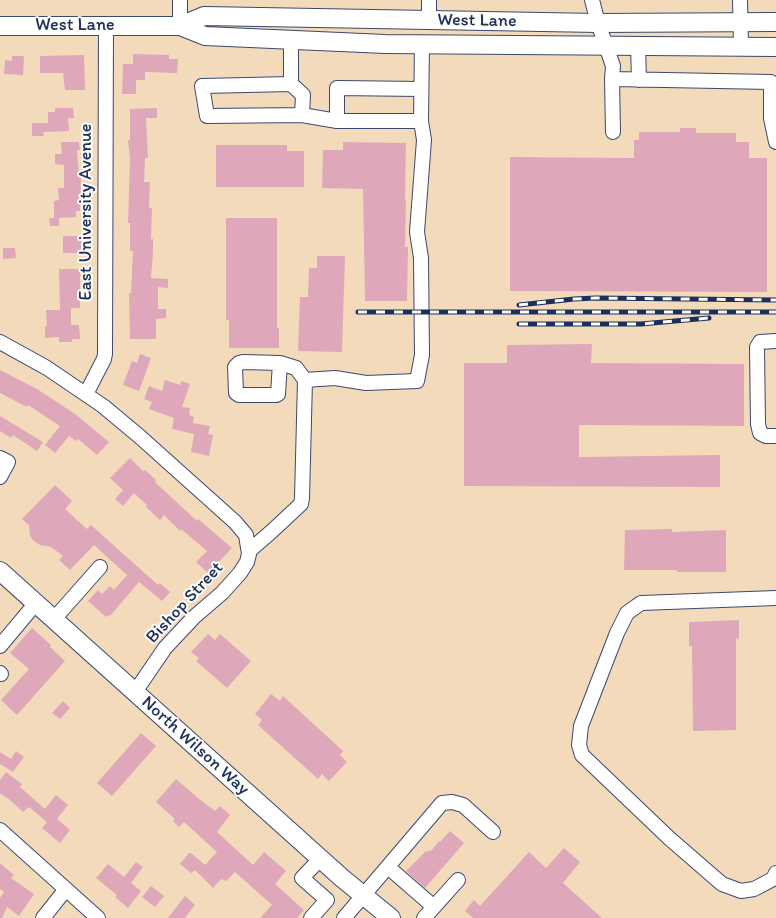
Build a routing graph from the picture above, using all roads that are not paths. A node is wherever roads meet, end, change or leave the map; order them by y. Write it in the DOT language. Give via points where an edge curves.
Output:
graph roads {
  1 [pos="180,0"];
  2 [pos="429,0"];
  3 [pos="592,0"];
  4 [pos="740,0"];
  5 [pos="397,20"];
  6 [pos="429,20"];
  7 [pos="741,22"];
  8 [pos="776,22"];
  9 [pos="598,23"];
  10 [pos="106,25"];
  11 [pos="0,26"];
  12 [pos="180,26"];
  13 [pos="291,39"];
  14 [pos="381,44"];
  15 [pos="422,44"];
  16 [pos="605,44"];
  17 [pos="638,45"];
  18 [pos="741,46"];
  19 [pos="776,47"];
  20 [pos="612,79"];
  21 [pos="639,80"];
  22 [pos="292,84"];
  23 [pos="421,89"];
  24 [pos="302,115"];
  25 [pos="774,118"];
  26 [pos="337,121"];
  27 [pos="421,121"];
  28 [pos="613,132"];
  29 [pos="776,142"];
  30 [pos="776,341"];
  31 [pos="0,342"];
  32 [pos="280,363"];
  33 [pos="305,380"];
  34 [pos="86,394"];
  35 [pos="776,436"];
  36 [pos="0,458"];
  37 [pos="0,476"];
  38 [pos="249,551"];
  39 [pos="100,567"];
  40 [pos="0,571"];
  41 [pos="776,598"];
  42 [pos="36,603"];
  43 [pos="54,619"];
  44 [pos="0,646"];
  45 [pos="135,692"];
  46 [pos="0,830"];
  47 [pos="493,832"];
  48 [pos="320,859"];
  49 [pos="388,867"];
  50 [pos="776,873"];
  51 [pos="458,880"];
  52 [pos="66,889"];
  53 [pos="364,896"];
  54 [pos="434,907"];
  55 [pos="43,918"];
  56 [pos="98,918"];
  57 [pos="311,918"];
  58 [pos="344,918"];
  59 [pos="391,918"];
  60 [pos="424,918"];
  1 -- 12 [label="street"];
  2 -- 6 [label="street"];
  3 -- 9 [label="street"];
  4 -- 7 [label="street"];
  5 -- 6 [label="main road, West Lane"];
  5 -- 12 [label="main road, West Lane" via="204,16"];
  5 -- 13 [label="main road" via="369,28 305,30 294,33"];
  6 -- 9 [label="main road, West Lane"];
  6 -- 14 [label="main road" via="429,28 424,33 400,33"];
  7 -- 8 [label="main road, West Lane"];
  7 -- 9 [label="main road, West Lane"];
  7 -- 18 [label="street"];
  9 -- 16 [label="street"];
  10 -- 11 [label="main road, West Lane"];
  10 -- 12 [label="main road, West Lane"];
  10 -- 34 [label="street, East University Avenue" via="105,354"];
  12 -- 13 [label="main road, West Lane" via="205,36"];
  13 -- 14 [label="main road, West Lane"];
  13 -- 22 [label="street"];
  14 -- 15 [label="main road, West Lane"];
  15 -- 16 [label="main road, West Lane"];
  15 -- 23 [label="street"];
  16 -- 17 [label="main road, West Lane"];
  16 -- 20 [label="street" via="613,66"];
  17 -- 18 [label="main road, West Lane"];
  17 -- 21 [label="street"];
  18 -- 19 [label="main road, West Lane"];
  20 -- 21 [label="street"];
  20 -- 28 [label="street"];
  21 -- 25 [label="street" via="771,82"];
  22 -- 24 [label="street" via="303,95"];
  22 -- 24 [label="street" via="202,86 207,116"];
  23 -- 26 [label="street" via="337,88"];
  23 -- 27 [label="street"];
  24 -- 26 [label="street"];
  25 -- 29 [label="street"];
  26 -- 27 [label="street"];
  27 -- 33 [label="street" via="424,140 417,232 422,258 422,355 417,382 366,383 335,378"];
  30 -- 35 [label="street" via="760,342 757,348 758,424 760,433"];
  31 -- 34 [label="street"];
  32 -- 33 [label="street" via="296,368"];
  33 -- 38 [label="street" via="301,504"];
  34 -- 38 [label="street" via="139,436 235,522 246,535"];
  36 -- 37 [label="street" via="8,462"];
  38 -- 45 [label="street, Bishop Street" via="240,573 165,648"];
  39 -- 43 [label="street"];
  40 -- 42 [label="main road, North Wilson Way"];
  41 -- 50 [label="street" via="641,602 626,613 581,726 579,745 582,755 722,884 741,891 754,889 773,879"];
  42 -- 43 [label="main road, North Wilson Way"];
  42 -- 44 [label="street"];
  43 -- 45 [label="main road, North Wilson Way"];
  45 -- 48 [label="main road, North Wilson Way"];
  46 -- 52 [label="street"];
  47 -- 49 [label="street" via="463,805 442,803"];
  48 -- 53 [label="main road, North Wilson Way"];
  48 -- 57 [label="street" via="302,878 327,900"];
  49 -- 53 [label="street"];
  49 -- 54 [label="street"];
  51 -- 54 [label="street"];
  52 -- 55 [label="street"];
  52 -- 56 [label="street"];
  53 -- 58 [label="street"];
  53 -- 59 [label="main road, North Wilson Way"];
  54 -- 60 [label="street"];
}
